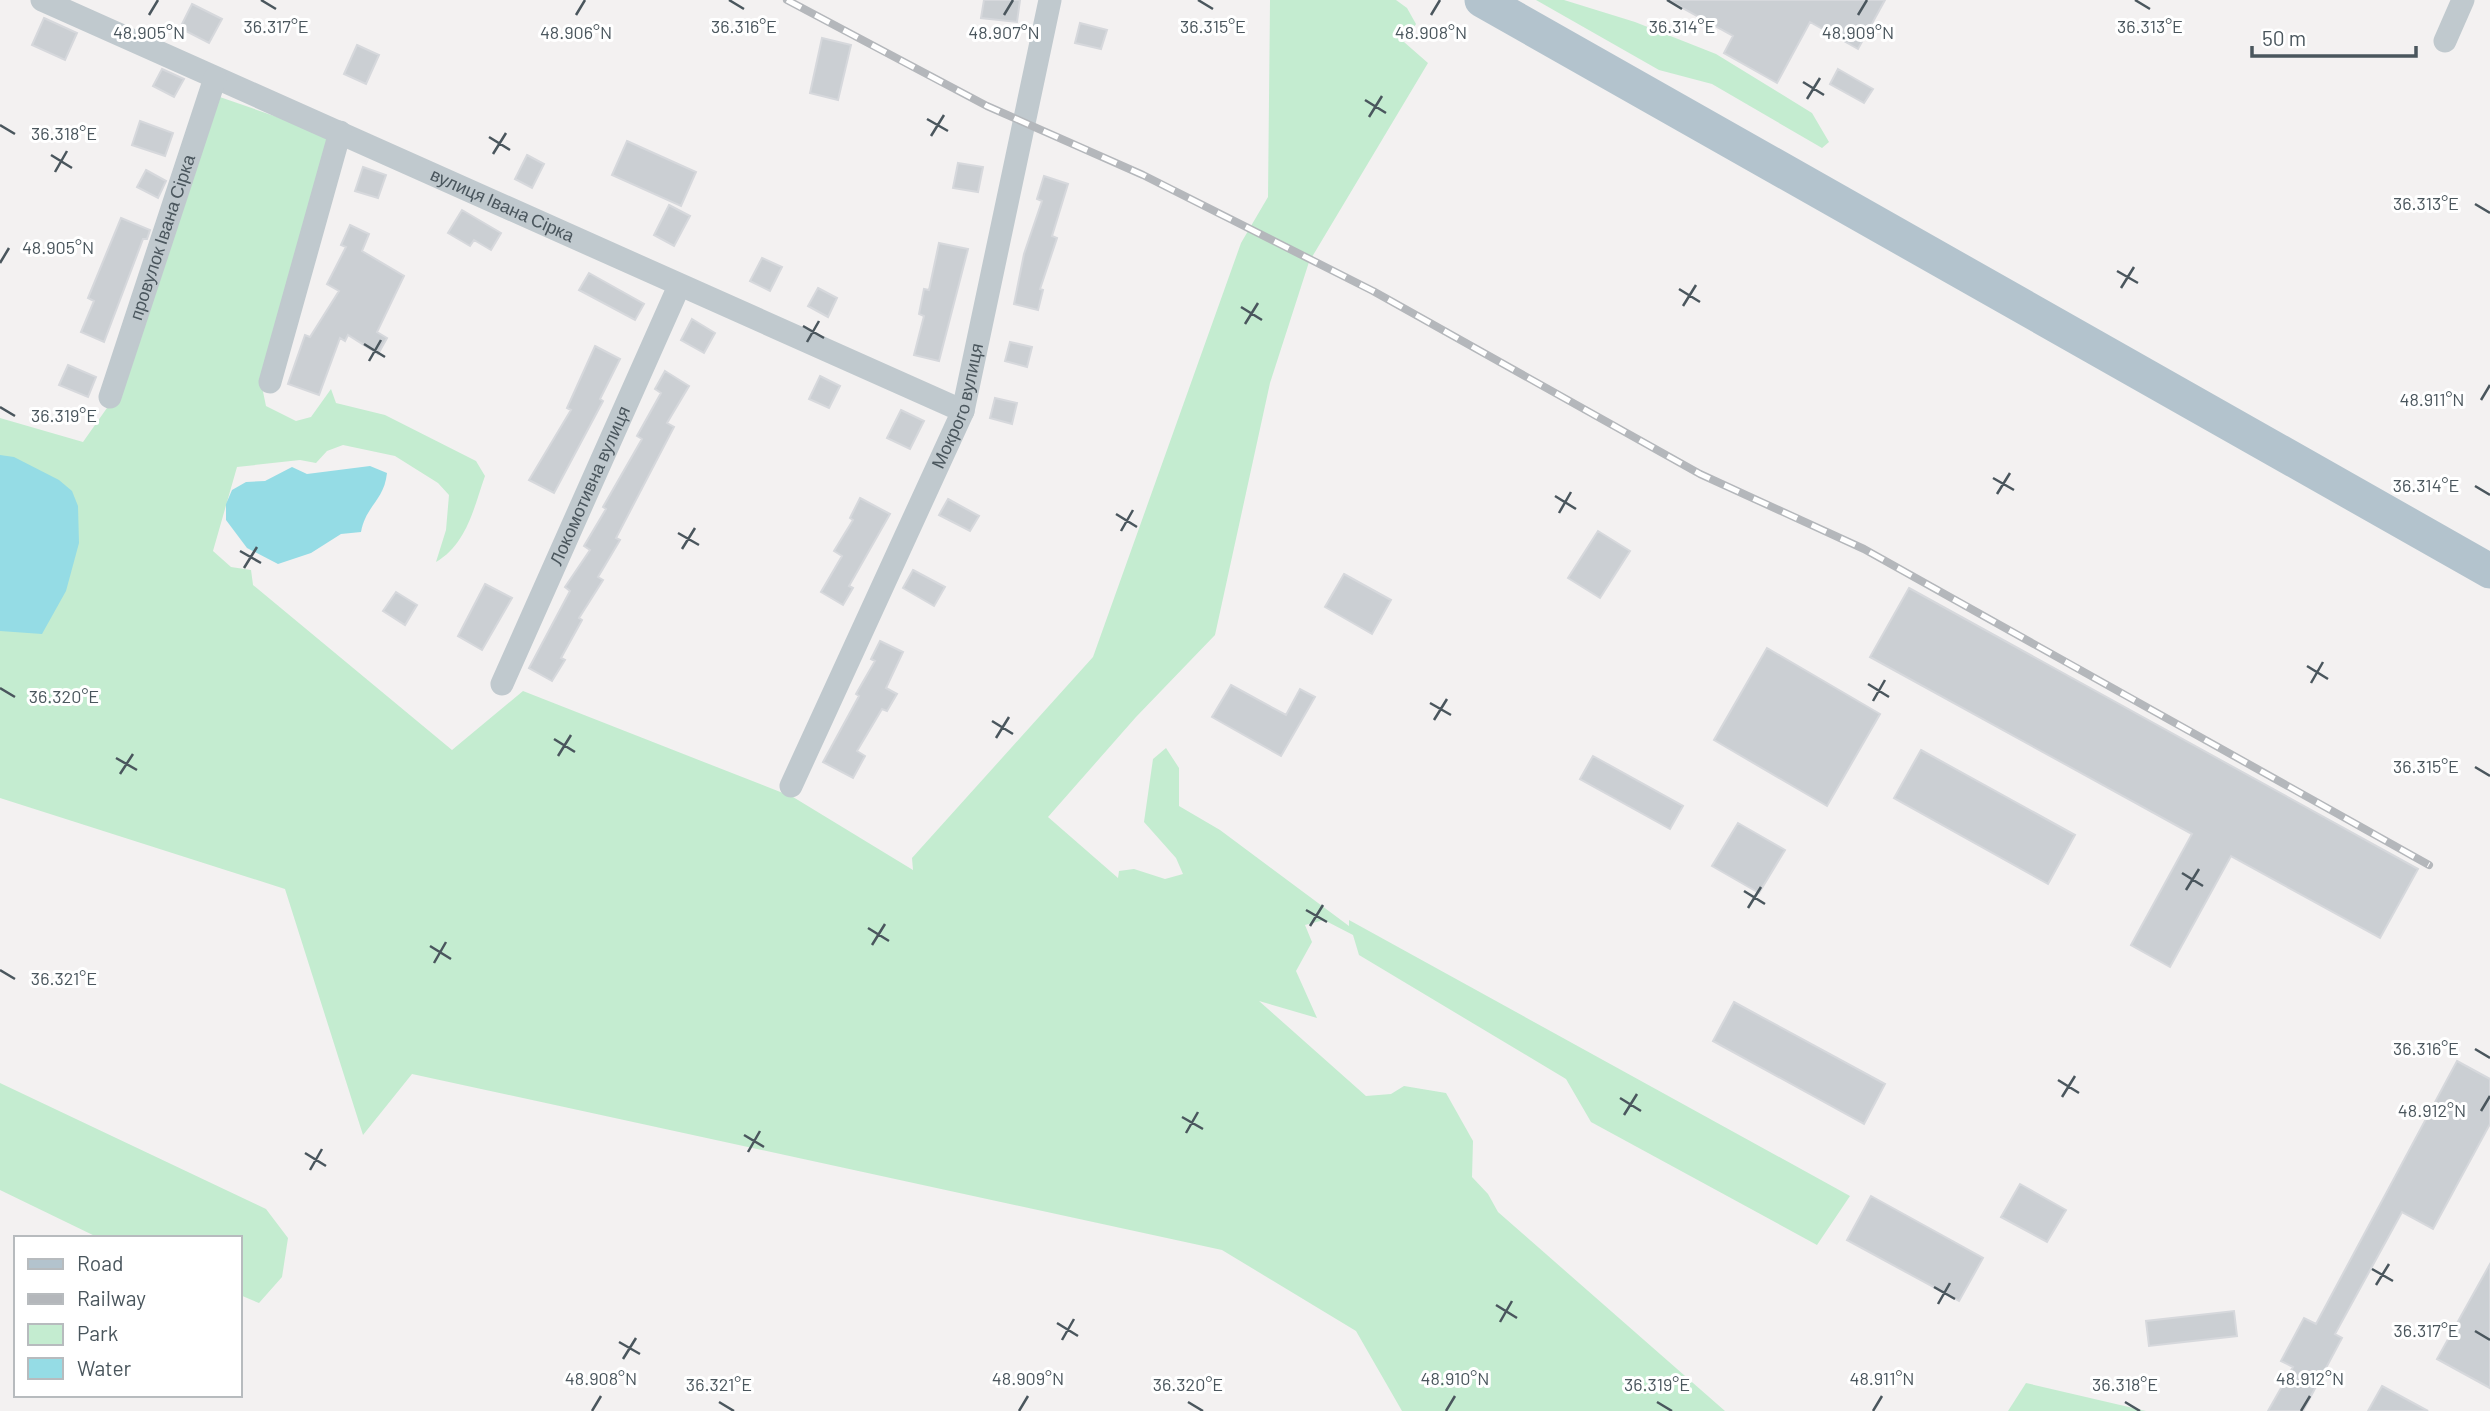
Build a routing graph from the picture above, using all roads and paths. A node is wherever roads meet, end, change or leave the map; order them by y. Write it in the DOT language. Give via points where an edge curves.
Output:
graph roads {
  1 [pos="42,0"];
  2 [pos="1050,0"];
  3 [pos="1482,0"];
  4 [pos="2463,0"];
  5 [pos="2445,41"];
  6 [pos="215,78"];
  7 [pos="340,132"];
  8 [pos="679,286"];
  9 [pos="270,382"];
  10 [pos="110,397"];
  11 [pos="963,411"];
  12 [pos="2490,571"];
  13 [pos="502,684"];
  14 [pos="791,786"];
  1 -- 6 [label="street, вулиця Івана Сірка"];
  2 -- 11 [label="street, Мокрого вулиця"];
  3 -- 12 [label="main road"];
  4 -- 5 [label="street"];
  6 -- 7 [label="street, вулиця Івана Сірка"];
  6 -- 10 [label="street, провулок Івана Сірка"];
  7 -- 8 [label="street, вулиця Івана Сірка"];
  7 -- 9 [label="street"];
  8 -- 11 [label="street, вулиця Івана Сірка"];
  8 -- 13 [label="street, Локомотивна вулиця"];
  11 -- 14 [label="street, Мокрого вулиця"];
}
